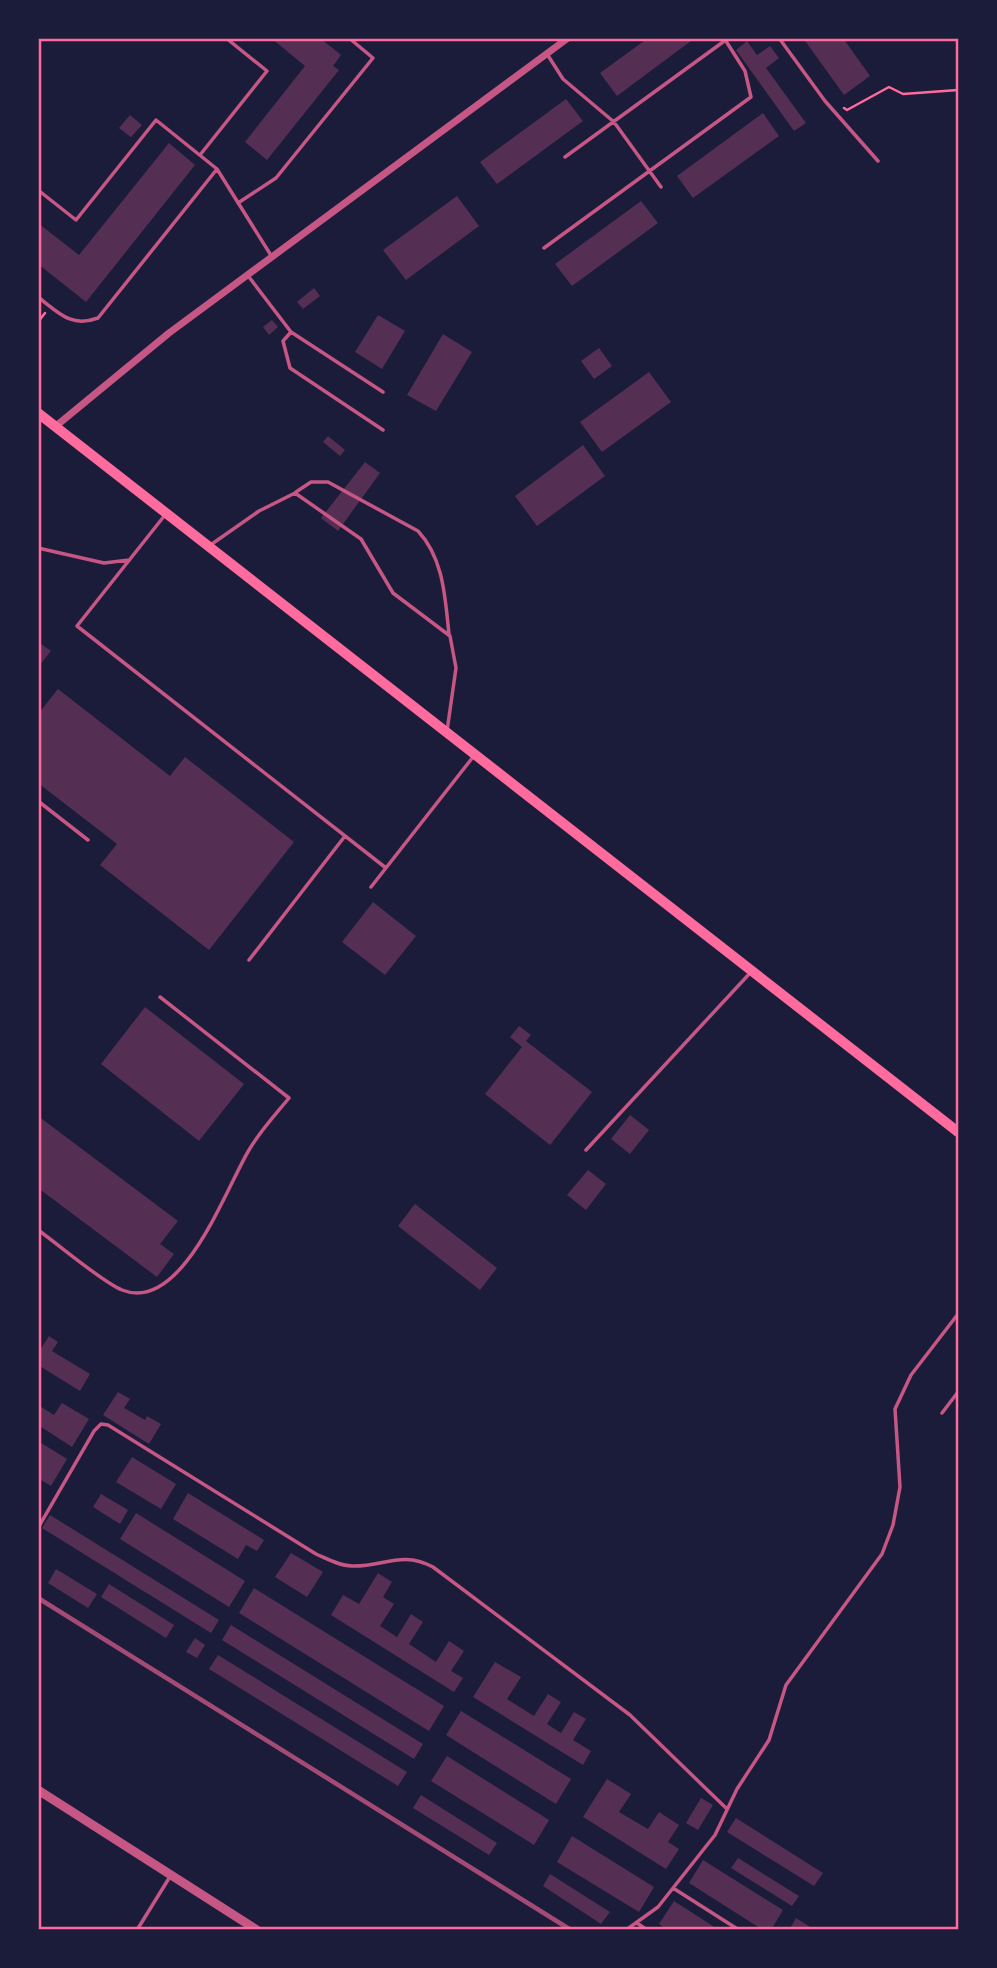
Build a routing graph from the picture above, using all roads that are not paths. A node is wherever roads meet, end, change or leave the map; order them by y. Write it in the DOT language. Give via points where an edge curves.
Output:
graph roads {
  1 [pos="226,38"];
  2 [pos="349,38"];
  3 [pos="568,38"];
  4 [pos="779,38"];
  5 [pos="724,40"];
  6 [pos="547,54"];
  7 [pos="614,122"];
  8 [pos="200,155"];
  9 [pos="565,157"];
  10 [pos="878,161"];
  11 [pos="217,169"];
  12 [pos="650,171"];
  13 [pos="661,187"];
  14 [pos="38,190"];
  15 [pos="238,203"];
  16 [pos="544,248"];
  17 [pos="273,259"];
  18 [pos="249,276"];
  19 [pos="38,297"];
  20 [pos="291,332"];
  21 [pos="383,392"];
  22 [pos="38,413"];
  23 [pos="56,426"];
  24 [pos="383,430"];
  25 [pos="295,493"];
  26 [pos="166,513"];
  27 [pos="208,546"];
  28 [pos="38,548"];
  29 [pos="129,561"];
  30 [pos="450,636"];
  31 [pos="446,733"];
  32 [pos="474,755"];
  33 [pos="38,801"];
  34 [pos="345,836"];
  35 [pos="88,840"];
  36 [pos="386,868"];
  37 [pos="371,887"];
  38 [pos="248,960"];
  39 [pos="752,971"];
  40 [pos="160,997"];
  41 [pos="958,1132"];
  42 [pos="586,1150"];
  43 [pos="38,1230"];
  44 [pos="958,1314"];
  45 [pos="958,1392"];
  46 [pos="942,1413"];
  47 [pos="38,1528"];
  48 [pos="38,1790"];
  49 [pos="727,1809"];
  50 [pos="171,1874"];
  51 [pos="673,1888"];
  52 [pos="636,1923"];
  53 [pos="137,1930"];
  54 [pos="257,1930"];
  55 [pos="626,1930"];
  56 [pos="647,1930"];
  57 [pos="739,1930"];
  1 -- 8 [label="lane" via="267,71"];
  2 -- 15 [label="lane" via="373,58 276,178"];
  3 -- 6 [label="street"];
  4 -- 10 [label="lane"];
  5 -- 7 [label="lane"];
  5 -- 12 [label="lane" via="745,71 751,97"];
  6 -- 7 [label="lane" via="563,79"];
  6 -- 17 [label="street"];
  7 -- 9 [label="lane"];
  7 -- 12 [label="lane"];
  8 -- 11 [label="lane"];
  8 -- 14 [label="lane" via="156,120 76,220"];
  11 -- 15 [label="lane"];
  11 -- 19 [label="lane" via="98,318 69,322"];
  12 -- 13 [label="lane"];
  12 -- 16 [label="lane"];
  15 -- 17 [label="lane"];
  17 -- 18 [label="street"];
  18 -- 20 [label="lane"];
  18 -- 23 [label="street" via="169,333"];
  20 -- 21 [label="lane"];
  20 -- 24 [label="lane" via="283,341 289,368"];
  22 -- 23 [label="main road"];
  23 -- 26 [label="main road"];
  25 -- 27 [label="lane"];
  25 -- 30 [label="lane" via="361,539 393,593"];
  25 -- 30 [label="lane" via="312,482 328,482 418,531 429,542 443,580"];
  26 -- 27 [label="main road"];
  26 -- 29 [label="lane"];
  27 -- 31 [label="main road"];
  28 -- 29 [label="lane" via="104,563"];
  29 -- 34 [label="lane" via="77,626"];
  30 -- 31 [label="lane" via="456,668"];
  31 -- 32 [label="main road"];
  32 -- 36 [label="lane"];
  32 -- 39 [label="main road"];
  33 -- 35 [label="lane"];
  34 -- 36 [label="lane"];
  34 -- 38 [label="lane"];
  36 -- 37 [label="lane"];
  39 -- 41 [label="main road"];
  39 -- 42 [label="lane"];
  40 -- 43 [label="lane" via="289,1098 251,1146 182,1269 164,1284 146,1293 122,1290"];
  44 -- 49 [label="lane" via="911,1375 895,1409 900,1487 882,1554 786,1685 769,1740"];
  45 -- 46 [label="lane"];
  47 -- 49 [label="lane" via="94,1431 101,1424 108,1425 316,1554 352,1566 418,1559 433,1567 630,1715"];
  48 -- 50 [label="street"];
  49 -- 51 [label="lane" via="715,1835"];
  50 -- 53 [label="lane"];
  50 -- 54 [label="street"];
  51 -- 52 [label="lane" via="658,1908"];
  51 -- 57 [label="lane"];
  52 -- 55 [label="lane"];
  52 -- 56 [label="lane"];
}
